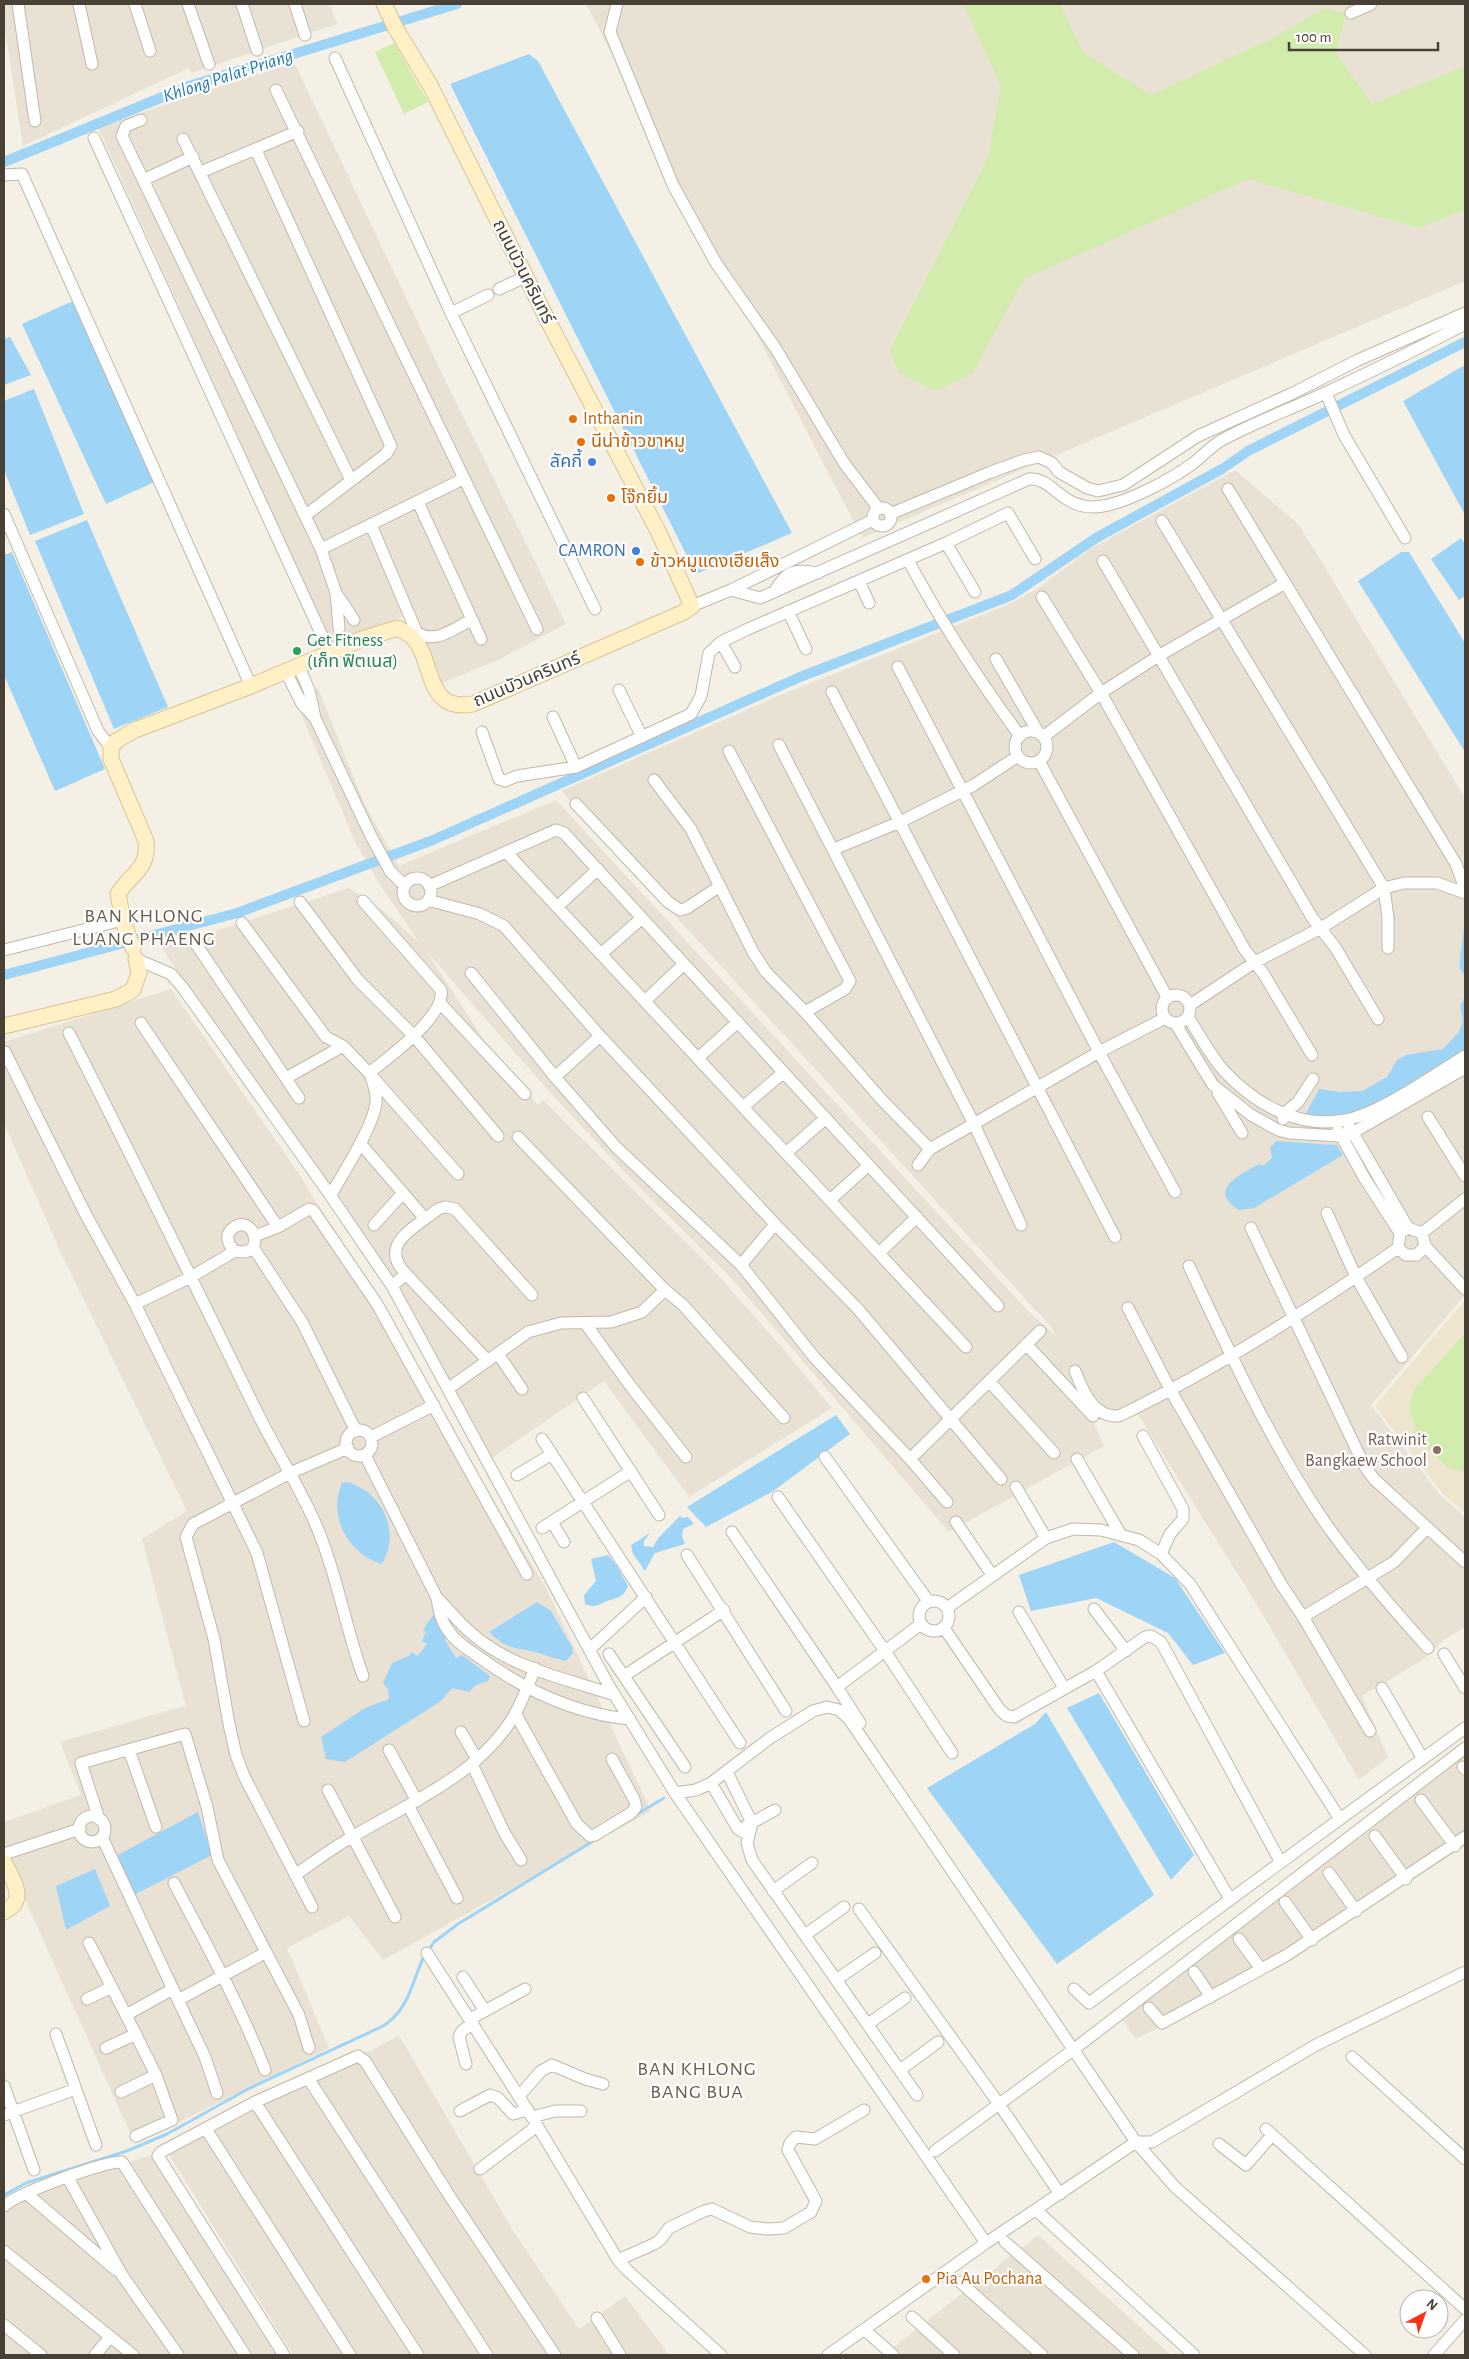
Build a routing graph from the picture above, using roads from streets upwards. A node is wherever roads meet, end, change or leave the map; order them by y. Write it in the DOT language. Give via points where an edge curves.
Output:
graph roads {
  1 [pos="18,4"];
  2 [pos="79,4"];
  3 [pos="135,4"];
  4 [pos="188,4"];
  5 [pos="242,4"];
  6 [pos="295,4"];
  7 [pos="384,4"];
  8 [pos="617,4"];
  9 [pos="1371,4"];
  10 [pos="1351,13"];
  11 [pos="305,35"];
  12 [pos="257,50"];
  13 [pos="150,51"];
  14 [pos="335,58"];
  15 [pos="92,64"];
  16 [pos="209,64"];
  17 [pos="276,90"];
  18 [pos="141,120"];
  19 [pos="35,121"];
  20 [pos="298,131"];
  21 [pos="94,138"];
  22 [pos="183,139"];
  23 [pos="256,150"];
  24 [pos="193,157"];
  25 [pos="201,172"];
  26 [pos="4,175"];
  27 [pos="143,180"];
  28 [pos="525,277"];
  29 [pos="499,289"];
  30 [pos="488,295"];
  31 [pos="450,313"];
  32 [pos="1465,313"];
  33 [pos="1465,324"];
  34 [pos="1328,396"];
  35 [pos="463,479"];
  36 [pos="351,480"];
  37 [pos="1228,489"];
  38 [pos="418,502"];
  39 [pos="879,509"];
  40 [pos="4,514"];
  41 [pos="890,514"];
  42 [pos="306,515"];
  43 [pos="873,520"];
  44 [pos="1162,521"];
  45 [pos="371,525"];
  46 [pos="1405,538"];
  47 [pos="946,543"];
  48 [pos="322,549"];
  49 [pos="1035,559"];
  50 [pos="908,560"];
  51 [pos="1103,561"];
  52 [pos="859,581"];
  53 [pos="1285,583"];
  54 [pos="731,590"];
  55 [pos="975,592"];
  56 [pos="336,593"];
  57 [pos="1042,597"];
  58 [pos="870,603"];
  59 [pos="692,606"];
  60 [pos="595,609"];
  61 [pos="788,612"];
  62 [pos="1222,619"];
  63 [pos="471,620"];
  64 [pos="358,629"];
  65 [pos="537,629"];
  66 [pos="343,636"];
  67 [pos="481,639"];
  68 [pos="721,642"];
  69 [pos="806,649"];
  70 [pos="330,652"];
  71 [pos="1160,655"];
  72 [pos="996,659"];
  73 [pos="735,667"];
  74 [pos="898,667"];
  75 [pos="293,669"];
  76 [pos="251,686"];
  77 [pos="619,690"];
  78 [pos="832,692"];
  79 [pos="1101,692"];
  80 [pos="553,717"];
  81 [pos="482,732"];
  82 [pos="1041,734"];
  83 [pos="1020,736"];
  84 [pos="642,737"];
  85 [pos="779,746"];
  86 [pos="111,748"];
  87 [pos="729,750"];
  88 [pos="1018,756"];
  89 [pos="1039,761"];
  90 [pos="576,767"];
  91 [pos="654,780"];
  92 [pos="963,790"];
  93 [pos="576,804"];
  94 [pos="900,822"];
  95 [pos="834,849"];
  96 [pos="507,853"];
  97 [pos="598,869"];
  98 [pos="405,886"];
  99 [pos="429,886"];
  100 [pos="720,886"];
  101 [pos="1384,888"];
  102 [pos="1465,889"];
  103 [pos="1465,894"];
  104 [pos="428,900"];
  105 [pos="363,901"];
  106 [pos="300,902"];
  107 [pos="557,906"];
  108 [pos="642,918"];
  109 [pos="242,923"];
  110 [pos="124,924"];
  111 [pos="1321,928"];
  112 [pos="194,941"];
  113 [pos="1388,948"];
  114 [pos="4,950"];
  115 [pos="134,954"];
  116 [pos="601,954"];
  117 [pos="1254,962"];
  118 [pos="684,964"];
  119 [pos="471,972"];
  120 [pos="1167,997"];
  121 [pos="645,1001"];
  122 [pos="440,1003"];
  123 [pos="1190,1005"];
  124 [pos="805,1012"];
  125 [pos="1188,1017"];
  126 [pos="1378,1019"];
  127 [pos="1170,1021"];
  128 [pos="738,1022"];
  129 [pos="141,1023"];
  130 [pos="4,1026"];
  131 [pos="69,1033"];
  132 [pos="414,1036"];
  133 [pos="600,1036"];
  134 [pos="343,1046"];
  135 [pos="4,1052"];
  136 [pos="1099,1052"];
  137 [pos="1312,1055"];
  138 [pos="1465,1056"];
  139 [pos="698,1058"];
  140 [pos="1465,1068"];
  141 [pos="784,1072"];
  142 [pos="369,1073"];
  143 [pos="555,1077"];
  144 [pos="286,1078"];
  145 [pos="1313,1079"];
  146 [pos="1213,1085"];
  147 [pos="1037,1088"];
  148 [pos="525,1094"];
  149 [pos="299,1098"];
  150 [pos="1256,1101"];
  151 [pos="742,1106"];
  152 [pos="1285,1114"];
  153 [pos="1251,1115"];
  154 [pos="1428,1117"];
  155 [pos="826,1118"];
  156 [pos="1340,1121"];
  157 [pos="974,1124"];
  158 [pos="1278,1130"];
  159 [pos="1242,1133"];
  160 [pos="1346,1134"];
  161 [pos="498,1136"];
  162 [pos="518,1136"];
  163 [pos="360,1143"];
  164 [pos="930,1149"];
  165 [pos="786,1153"];
  166 [pos="870,1165"];
  167 [pos="918,1165"];
  168 [pos="458,1174"];
  169 [pos="1465,1176"];
  170 [pos="1175,1192"];
  171 [pos="403,1193"];
  172 [pos="330,1195"];
  173 [pos="1465,1198"];
  174 [pos="830,1200"];
  175 [pos="1327,1213"];
  176 [pos="420,1214"];
  177 [pos="917,1217"];
  178 [pos="775,1224"];
  179 [pos="374,1225"];
  180 [pos="1021,1225"];
  181 [pos="278,1227"];
  182 [pos="1251,1228"];
  183 [pos="1404,1230"];
  184 [pos="1422,1233"];
  185 [pos="1115,1237"];
  186 [pos="254,1241"];
  187 [pos="1425,1246"];
  188 [pos="1398,1248"];
  189 [pos="235,1251"];
  190 [pos="879,1253"];
  191 [pos="741,1265"];
  192 [pos="1189,1266"];
  193 [pos="406,1274"];
  194 [pos="191,1277"];
  195 [pos="1356,1277"];
  196 [pos="392,1286"];
  197 [pos="1465,1289"];
  198 [pos="665,1290"];
  199 [pos="532,1295"];
  200 [pos="134,1304"];
  201 [pos="998,1306"];
  202 [pos="1128,1308"];
  203 [pos="1294,1316"];
  204 [pos="585,1323"];
  205 [pos="1040,1331"];
  206 [pos="1026,1344"];
  207 [pos="966,1346"];
  208 [pos="498,1354"];
  209 [pos="1232,1356"];
  210 [pos="1402,1357"];
  211 [pos="488,1361"];
  212 [pos="1075,1371"];
  213 [pos="989,1381"];
  214 [pos="448,1388"];
  215 [pos="522,1389"];
  216 [pos="1171,1391"];
  217 [pos="583,1398"];
  218 [pos="434,1405"];
  219 [pos="1092,1416"];
  220 [pos="784,1418"];
  221 [pos="950,1419"];
  222 [pos="356,1431"];
  223 [pos="1142,1436"];
  224 [pos="370,1437"];
  225 [pos="542,1439"];
  226 [pos="348,1448"];
  227 [pos="1054,1453"];
  228 [pos="552,1454"];
  229 [pos="365,1455"];
  230 [pos="686,1456"];
  231 [pos="825,1457"];
  232 [pos="910,1459"];
  233 [pos="1077,1459"];
  234 [pos="631,1471"];
  235 [pos="290,1473"];
  236 [pos="517,1475"];
  237 [pos="1001,1479"];
  238 [pos="1016,1486"];
  239 [pos="778,1496"];
  240 [pos="583,1502"];
  241 [pos="947,1502"];
  242 [pos="233,1503"];
  243 [pos="659,1515"];
  244 [pos="956,1522"];
  245 [pos="1428,1528"];
  246 [pos="732,1532"];
  247 [pos="1121,1535"];
  248 [pos="1046,1538"];
  249 [pos="564,1542"];
  250 [pos="687,1554"];
  251 [pos="1161,1554"];
  252 [pos="1465,1562"];
  253 [pos="527,1574"];
  254 [pos="992,1575"];
  255 [pos="1367,1579"];
  256 [pos="646,1597"];
  257 [pos="437,1598"];
  258 [pos="928,1602"];
  259 [pos="947,1608"];
  260 [pos="1094,1609"];
  261 [pos="724,1610"];
  262 [pos="1019,1612"];
  263 [pos="1303,1617"];
  264 [pos="921,1624"];
  265 [pos="944,1628"];
  266 [pos="674,1643"];
  267 [pos="1428,1648"];
  268 [pos="590,1649"];
  269 [pos="1126,1650"];
  270 [pos="885,1651"];
  271 [pos="609,1654"];
  272 [pos="1444,1654"];
  273 [pos="535,1668"];
  274 [pos="1096,1671"];
  275 [pos="363,1676"];
  276 [pos="624,1676"];
  277 [pos="1464,1683"];
  278 [pos="527,1686"];
  279 [pos="837,1687"];
  280 [pos="1064,1688"];
  281 [pos="1382,1688"];
  282 [pos="615,1695"];
  283 [pos="786,1711"];
  284 [pos="515,1713"];
  285 [pos="630,1719"];
  286 [pos="304,1721"];
  287 [pos="1465,1728"];
  288 [pos="1370,1731"];
  289 [pos="461,1732"];
  290 [pos="740,1743"];
  291 [pos="1465,1748"];
  292 [pos="129,1750"];
  293 [pos="389,1750"];
  294 [pos="952,1753"];
  295 [pos="612,1759"];
  296 [pos="1423,1759"];
  297 [pos="474,1762"];
  298 [pos="685,1767"];
  299 [pos="727,1772"];
  300 [pos="899,1782"];
  301 [pos="711,1784"];
  302 [pos="328,1790"];
  303 [pos="675,1793"];
  304 [pos="1421,1800"];
  305 [pos="413,1804"];
  306 [pos="775,1810"];
  307 [pos="99,1818"];
  308 [pos="1340,1819"];
  309 [pos="752,1823"];
  310 [pos="156,1827"];
  311 [pos="80,1828"];
  312 [pos="743,1832"];
  313 [pos="1375,1836"];
  314 [pos="102,1837"];
  315 [pos="352,1837"];
  316 [pos="1465,1837"];
  317 [pos="1455,1846"];
  318 [pos="4,1854"];
  319 [pos="521,1860"];
  320 [pos="1280,1861"];
  321 [pos="4,1862"];
  322 [pos="812,1863"];
  323 [pos="1329,1873"];
  324 [pos="294,1875"];
  325 [pos="1406,1879"];
  326 [pos="174,1883"];
  327 [pos="773,1891"];
  328 [pos="457,1898"];
  329 [pos="1230,1899"];
  330 [pos="1285,1902"];
  331 [pos="844,1906"];
  332 [pos="312,1907"];
  333 [pos="859,1909"];
  334 [pos="1356,1910"];
  335 [pos="4,1912"];
  336 [pos="395,1916"];
  337 [pos="805,1935"];
  338 [pos="1239,1939"];
  339 [pos="1312,1940"];
  340 [pos="89,1943"];
  341 [pos="427,1952"];
  342 [pos="875,1953"];
  343 [pos="265,1954"];
  344 [pos="1261,1970"];
  345 [pos="1194,1972"];
  346 [pos="1465,1972"];
  347 [pos="223,1976"];
  348 [pos="463,1977"];
  349 [pos="836,1980"];
  350 [pos="110,1988"];
  351 [pos="525,1989"];
  352 [pos="1074,1989"];
  353 [pos="176,1994"];
  354 [pos="1211,1997"];
  355 [pos="905,1998"];
  356 [pos="87,1999"];
  357 [pos="1149,2008"];
  358 [pos="485,2011"];
  359 [pos="126,2016"];
  360 [pos="472,2021"];
  361 [pos="868,2024"];
  362 [pos="56,2034"];
  363 [pos="136,2034"];
  364 [pos="938,2042"];
  365 [pos="106,2048"];
  366 [pos="309,2048"];
  367 [pos="1073,2050"];
  368 [pos="1352,2057"];
  369 [pos="466,2064"];
  370 [pos="264,2070"];
  371 [pos="900,2070"];
  372 [pos="156,2075"];
  373 [pos="308,2078"];
  374 [pos="604,2084"];
  375 [pos="4,2086"];
  376 [pos="76,2089"];
  377 [pos="121,2092"];
  378 [pos="217,2093"];
  379 [pos="917,2095"];
  380 [pos="519,2096"];
  381 [pos="255,2102"];
  382 [pos="999,2104"];
  383 [pos="864,2110"];
  384 [pos="460,2111"];
  385 [pos="581,2111"];
  386 [pos="8,2114"];
  387 [pos="532,2118"];
  388 [pos="206,2129"];
  389 [pos="136,2136"];
  390 [pos="1136,2142"];
  391 [pos="1219,2144"];
  392 [pos="96,2145"];
  393 [pos="935,2151"];
  394 [pos="1465,2159"];
  395 [pos="480,2169"];
  396 [pos="34,2170"];
  397 [pos="68,2178"];
  398 [pos="26,2193"];
  399 [pos="1060,2194"];
  400 [pos="4,2206"];
  401 [pos="1036,2210"];
  402 [pos="1006,2242"];
  403 [pos="986,2243"];
  404 [pos="4,2251"];
  405 [pos="618,2260"];
  406 [pos="122,2275"];
  407 [pos="960,2282"];
  408 [pos="1465,2309"];
  409 [pos="912,2317"];
  410 [pos="597,2318"];
  411 [pos="1464,2323"];
  412 [pos="4,2325"];
  413 [pos="865,2330"];
  414 [pos="110,2337"];
  415 [pos="885,2353"];
  416 [pos="41,2355"];
  417 [pos="96,2355"];
  418 [pos="133,2355"];
  419 [pos="178,2355"];
  420 [pos="245,2355"];
  421 [pos="284,2355"];
  422 [pos="350,2355"];
  423 [pos="418,2355"];
  424 [pos="486,2355"];
  425 [pos="555,2355"];
  426 [pos="620,2355"];
  427 [pos="721,2355"];
  428 [pos="828,2355"];
  429 [pos="954,2355"];
  430 [pos="1042,2355"];
  431 [pos="1133,2355"];
  432 [pos="1194,2355"];
  433 [pos="1365,2355"];
  434 [pos="1434,2355"];
  1 -- 19 [label="street"];
  2 -- 15 [label="street"];
  3 -- 13 [label="street"];
  4 -- 16 [label="street"];
  5 -- 12 [label="street"];
  6 -- 11 [label="street"];
  7 -- 28 [label="street, ถนนบัวนครินทร์" via="420,66"];
  8 -- 39 [label="street" via="610,32 674,185 716,263 776,349 844,463"];
  9 -- 10 [label="street"];
  14 -- 31 [label="street"];
  17 -- 20 [label="street"];
  18 -- 27 [label="street" via="126,126 122,136"];
  20 -- 23 [label="street"];
  20 -- 35 [label="street"];
  21 -- 70 [label="street"];
  22 -- 24 [label="street"];
  23 -- 25 [label="street"];
  23 -- 36 [label="street" via="391,446 386,454"];
  24 -- 25 [label="street"];
  24 -- 27 [label="street"];
  25 -- 36 [label="street"];
  26 -- 76 [label="street" via="22,174"];
  27 -- 42 [label="street"];
  28 -- 29 [label="street"];
  28 -- 59 [label="street, ถนนบัวนครินทร์" via="659,534"];
  30 -- 31 [label="street"];
  31 -- 60 [label="street"];
  32 -- 41 [label="street" via="1198,436 1123,485 1098,491 1087,488 1039,457 991,472"];
  33 -- 34 [label="street"];
  34 -- 46 [label="street" via="1344,435"];
  34 -- 54 [label="street" via="1219,442 1180,472 1117,503 1081,507 1036,478 1029,479 818,573 797,570 783,576 774,592 760,598"];
  35 -- 38 [label="street"];
  35 -- 65 [label="street"];
  36 -- 42 [label="street"];
  37 -- 53 [label="street"];
  38 -- 45 [label="street"];
  38 -- 63 [label="street"];
  39 -- 41 [label="street"];
  39 -- 43 [label="street"];
  40 -- 86 [label="street" via="98,731"];
  41 -- 43 [label="street" via="884,525"];
  42 -- 48 [label="street"];
  43 -- 54 [label="street"];
  44 -- 62 [label="street"];
  45 -- 48 [label="street"];
  45 -- 63 [label="street" via="417,633 434,639"];
  47 -- 49 [label="street" via="1008,513"];
  47 -- 50 [label="street"];
  47 -- 55 [label="street"];
  48 -- 56 [label="street"];
  50 -- 52 [label="street"];
  50 -- 83 [label="street" via="950,635"];
  51 -- 71 [label="street"];
  52 -- 58 [label="street"];
  52 -- 61 [label="street"];
  53 -- 62 [label="street"];
  53 -- 102 [label="street" via="1456,864"];
  54 -- 59 [label="street"];
  56 -- 64 [label="street"];
  56 -- 66 [label="street"];
  57 -- 79 [label="street"];
  59 -- 64 [label="street, ถนนบัวนครินทร์" via="473,704 460,706 447,702 436,690 418,645 411,636 398,628"];
  61 -- 68 [label="street"];
  61 -- 69 [label="street"];
  62 -- 71 [label="street"];
  62 -- 101 [label="street"];
  63 -- 67 [label="street"];
  64 -- 66 [label="street, ถนนบัวนครินทร์"];
  66 -- 70 [label="street, ถนนบัวนครินทร์"];
  68 -- 73 [label="street"];
  68 -- 84 [label="street" via="710,653 701,696 692,714"];
  70 -- 75 [label="street, ถนนบัวนครินทร์"];
  71 -- 79 [label="street"];
  71 -- 111 [label="street"];
  72 -- 82 [label="street"];
  74 -- 92 [label="street"];
  75 -- 76 [label="street, ถนนบัวนครินทร์"];
  75 -- 98 [label="street" via="298,696 315,718 390,871"];
  76 -- 86 [label="street, ถนนบัวนครินทร์" via="135,730 116,741"];
  77 -- 84 [label="street"];
  78 -- 94 [label="street"];
  79 -- 82 [label="street"];
  79 -- 117 [label="street"];
  80 -- 90 [label="street"];
  81 -- 90 [label="street" via="499,779 504,781"];
  82 -- 83 [label="street" via="1028,731"];
  82 -- 89 [label="street" via="1046,740 1047,752"];
  83 -- 88 [label="street" via="1015,746"];
  84 -- 90 [label="street"];
  85 -- 95 [label="street"];
  86 -- 110 [label="street" via="111,759 146,840 147,854 138,873 118,894"];
  87 -- 124 [label="street" via="850,981 845,989"];
  88 -- 89 [label="street" via="1028,762"];
  88 -- 92 [label="street"];
  89 -- 120 [label="street"];
  91 -- 100 [label="street" via="691,829"];
  92 -- 94 [label="street"];
  92 -- 136 [label="street"];
  93 -- 100 [label="street" via="668,902 680,910"];
  94 -- 95 [label="street"];
  94 -- 147 [label="street"];
  95 -- 157 [label="street"];
  96 -- 97 [label="street" via="560,830"];
  96 -- 99 [label="street"];
  96 -- 107 [label="street"];
  97 -- 107 [label="street"];
  97 -- 108 [label="street"];
  98 -- 99 [label="street" via="410,879 417,878"];
  98 -- 104 [label="street" via="404,897 408,902 421,905"];
  99 -- 104 [label="street"];
  100 -- 124 [label="street" via="766,972"];
  101 -- 103 [label="street" via="1404,883 1437,883"];
  101 -- 111 [label="street"];
  101 -- 113 [label="street"];
  104 -- 133 [label="street" via="480,914 504,926"];
  105 -- 122 [label="street" via="441,990"];
  106 -- 132 [label="street" via="358,980"];
  107 -- 116 [label="street"];
  108 -- 116 [label="street"];
  108 -- 118 [label="street"];
  109 -- 134 [label="street" via="326,1037"];
  110 -- 114 [label="street"];
  110 -- 115 [label="street"];
  111 -- 117 [label="street"];
  111 -- 126 [label="street"];
  112 -- 144 [label="street"];
  115 -- 130 [label="street" via="139,973 133,990 116,999"];
  115 -- 172 [label="street" via="171,974 183,988"];
  116 -- 121 [label="street"];
  117 -- 123 [label="street"];
  117 -- 137 [label="street"];
  118 -- 121 [label="street"];
  118 -- 128 [label="street"];
  119 -- 143 [label="street"];
  120 -- 123 [label="street" via="1180,995"];
  120 -- 127 [label="street" via="1162,1005"];
  121 -- 139 [label="street"];
  122 -- 132 [label="street"];
  122 -- 148 [label="street"];
  123 -- 125 [label="street"];
  124 -- 164 [label="street"];
  125 -- 127 [label="street"];
  125 -- 150 [label="street" via="1223,1070"];
  127 -- 136 [label="street"];
  127 -- 146 [label="street"];
  128 -- 139 [label="street"];
  128 -- 141 [label="street"];
  129 -- 181 [label="street"];
  131 -- 194 [label="street"];
  132 -- 142 [label="street"];
  132 -- 161 [label="street"];
  133 -- 143 [label="street"];
  133 -- 178 [label="street"];
  134 -- 142 [label="street"];
  134 -- 144 [label="street"];
  135 -- 200 [label="street"];
  136 -- 147 [label="street"];
  136 -- 170 [label="street"];
  138 -- 156 [label="street" via="1376,1109"];
  139 -- 151 [label="street"];
  140 -- 160 [label="street"];
  141 -- 151 [label="street"];
  141 -- 155 [label="street"];
  142 -- 163 [label="street" via="375,1088 376,1104"];
  142 -- 168 [label="street"];
  143 -- 191 [label="street" via="616,1147"];
  144 -- 149 [label="street"];
  145 -- 152 [label="street" via="1298,1102"];
  146 -- 153 [label="street"];
  146 -- 159 [label="street"];
  147 -- 157 [label="street"];
  147 -- 185 [label="street"];
  150 -- 152 [label="street"];
  150 -- 153 [label="street"];
  151 -- 165 [label="street"];
  152 -- 156 [label="street" via="1301,1120"];
  152 -- 158 [label="street"];
  153 -- 158 [label="street"];
  154 -- 169 [label="street"];
  155 -- 165 [label="street"];
  155 -- 166 [label="street"];
  156 -- 160 [label="street"];
  157 -- 164 [label="street"];
  157 -- 180 [label="street"];
  158 -- 160 [label="street"];
  160 -- 183 [label="street"];
  162 -- 198 [label="street"];
  163 -- 171 [label="street"];
  163 -- 172 [label="street"];
  164 -- 167 [label="street"];
  165 -- 174 [label="street"];
  166 -- 174 [label="street"];
  166 -- 177 [label="street"];
  171 -- 176 [label="street"];
  171 -- 179 [label="street"];
  172 -- 196 [label="street"];
  173 -- 184 [label="street"];
  174 -- 190 [label="street"];
  175 -- 195 [label="street"];
  177 -- 190 [label="street"];
  177 -- 201 [label="street"];
  178 -- 191 [label="street"];
  178 -- 221 [label="street" via="858,1309"];
  181 -- 186 [label="street"];
  181 -- 218 [label="street" via="309,1209 313,1210 377,1304"];
  182 -- 203 [label="street"];
  183 -- 184 [label="street"];
  183 -- 188 [label="street"];
  184 -- 187 [label="street"];
  186 -- 189 [label="street" via="249,1251"];
  186 -- 189 [label="street" via="248,1227 234,1227 227,1239"];
  186 -- 222 [label="street" via="302,1322"];
  187 -- 188 [label="street" via="1418,1255 1406,1255"];
  187 -- 197 [label="street"];
  188 -- 195 [label="street"];
  189 -- 194 [label="street"];
  190 -- 207 [label="street"];
  191 -- 232 [label="street" via="814,1357"];
  192 -- 209 [label="street"];
  193 -- 196 [label="street"];
  193 -- 199 [label="street" via="396,1264 397,1243 438,1209 446,1207 455,1210"];
  193 -- 211 [label="street"];
  194 -- 200 [label="street"];
  194 -- 235 [label="street"];
  195 -- 203 [label="street"];
  195 -- 210 [label="street"];
  196 -- 214 [label="street"];
  198 -- 204 [label="street" via="642,1312 611,1322"];
  198 -- 220 [label="street" via="683,1305"];
  200 -- 242 [label="street"];
  202 -- 216 [label="street"];
  203 -- 209 [label="street"];
  203 -- 245 [label="street" via="1364,1464 1374,1479"];
  204 -- 208 [label="street" via="562,1323 528,1332"];
  204 -- 230 [label="street"];
  205 -- 206 [label="street"];
  206 -- 213 [label="street"];
  206 -- 219 [label="street"];
  208 -- 211 [label="street"];
  208 -- 215 [label="street"];
  209 -- 216 [label="street"];
  209 -- 255 [label="street" via="1295,1475"];
  211 -- 214 [label="street"];
  212 -- 216 [label="street" via="1086,1398 1102,1413 1113,1417"];
  213 -- 221 [label="street"];
  213 -- 227 [label="street"];
  214 -- 268 [label="street"];
  216 -- 263 [label="street" via="1280,1584"];
  217 -- 234 [label="street"];
  218 -- 224 [label="street"];
  218 -- 253 [label="street"];
  221 -- 232 [label="street"];
  221 -- 237 [label="street"];
  222 -- 224 [label="street" via="364,1431"];
  222 -- 226 [label="street" via="347,1440"];
  223 -- 251 [label="street" via="1183,1509 1183,1519 1170,1534"];
  224 -- 229 [label="street" via="371,1449"];
  225 -- 228 [label="street"];
  226 -- 229 [label="street" via="353,1454"];
  226 -- 235 [label="street"];
  228 -- 236 [label="street"];
  228 -- 240 [label="street"];
  229 -- 257 [label="street"];
  231 -- 258 [label="street"];
  232 -- 241 [label="street"];
  233 -- 247 [label="street"];
  234 -- 240 [label="street"];
  234 -- 243 [label="street"];
  235 -- 242 [label="street"];
  235 -- 275 [label="street" via="317,1527"];
  238 -- 248 [label="street"];
  239 -- 270 [label="street"];
  240 -- 249 [label="street" via="547,1525"];
  240 -- 256 [label="street"];
  242 -- 286 [label="street" via="257,1553"];
  242 -- 324 [label="street" via="193,1524 186,1537 214,1639 236,1756"];
  244 -- 254 [label="street"];
  245 -- 252 [label="street"];
  245 -- 255 [label="street" via="1394,1562"];
  246 -- 279 [label="street"];
  247 -- 248 [label="street" via="1073,1529"];
  247 -- 251 [label="street" via="1139,1540"];
  248 -- 254 [label="street"];
  250 -- 261 [label="street"];
  251 -- 308 [label="street" via="1190,1584"];
  254 -- 259 [label="street"];
  255 -- 263 [label="street"];
  255 -- 267 [label="street"];
  256 -- 266 [label="street"];
  256 -- 268 [label="street"];
  257 -- 273 [label="street" via="468,1631"];
  257 -- 278 [label="street" via="440,1618 450,1634 509,1678"];
  258 -- 259 [label="street" via="937,1601"];
  258 -- 264 [label="street" via="919,1615"];
  259 -- 265 [label="street" via="949,1621"];
  260 -- 269 [label="street"];
  261 -- 266 [label="street"];
  261 -- 283 [label="street"];
  262 -- 280 [label="street"];
  263 -- 288 [label="street"];
  264 -- 265 [label="street" via="928,1630"];
  264 -- 270 [label="street"];
  265 -- 280 [label="street" via="1007,1716 1014,1717"];
  266 -- 276 [label="street"];
  266 -- 290 [label="street"];
  268 -- 282 [label="street"];
  269 -- 274 [label="street"];
  269 -- 320 [label="street" via="1145,1637 1151,1636 1161,1642"];
  270 -- 279 [label="street"];
  270 -- 294 [label="street"];
  271 -- 276 [label="street"];
  272 -- 277 [label="street"];
  273 -- 278 [label="street"];
  273 -- 282 [label="street"];
  274 -- 280 [label="street"];
  274 -- 329 [label="street"];
  276 -- 298 [label="street"];
  278 -- 284 [label="street"];
  278 -- 285 [label="street" via="605,1717"];
  279 -- 300 [label="street"];
  281 -- 296 [label="street"];
  282 -- 285 [label="street"];
  284 -- 295 [label="street" via="577,1824 590,1836 636,1807"];
  284 -- 297 [label="street"];
  285 -- 303 [label="street"];
  287 -- 296 [label="street"];
  289 -- 297 [label="street"];
  291 -- 367 [label="street"];
  292 -- 307 [label="street" via="81,1763"];
  292 -- 310 [label="street"];
  292 -- 343 [label="street" via="185,1734 207,1806 218,1860"];
  293 -- 305 [label="street"];
  296 -- 308 [label="street"];
  297 -- 305 [label="street"];
  297 -- 319 [label="street" via="505,1834"];
  299 -- 301 [label="street"];
  299 -- 309 [label="street"];
  299 -- 367 [label="street" via="770,1738 813,1711 827,1707 839,1710 849,1718"];
  301 -- 303 [label="street"];
  301 -- 312 [label="street"];
  302 -- 315 [label="street"];
  303 -- 403 [label="street"];
  304 -- 317 [label="street"];
  305 -- 315 [label="street"];
  305 -- 328 [label="street"];
  306 -- 309 [label="street"];
  307 -- 311 [label="street" via="85,1819"];
  307 -- 314 [label="street" via="105,1827"];
  308 -- 320 [label="street"];
  309 -- 312 [label="street"];
  311 -- 314 [label="street" via="82,1838 90,1842"];
  311 -- 318 [label="street"];
  312 -- 327 [label="street" via="749,1855"];
  313 -- 325 [label="street"];
  314 -- 353 [label="street"];
  315 -- 324 [label="street"];
  315 -- 336 [label="street"];
  316 -- 317 [label="street"];
  317 -- 325 [label="street"];
  320 -- 329 [label="street"];
  321 -- 335 [label="street" via="15,1883 16,1894 14,1904"];
  322 -- 327 [label="street"];
  323 -- 334 [label="street"];
  324 -- 332 [label="street"];
  325 -- 334 [label="street"];
  326 -- 347 [label="street"];
  327 -- 337 [label="street"];
  329 -- 352 [label="street" via="1089,2003"];
  330 -- 339 [label="street"];
  331 -- 337 [label="street"];
  333 -- 382 [label="street"];
  334 -- 339 [label="street"];
  337 -- 349 [label="street"];
  338 -- 344 [label="street"];
  339 -- 344 [label="street"];
  340 -- 350 [label="street"];
  341 -- 360 [label="street"];
  342 -- 349 [label="street"];
  343 -- 347 [label="street"];
  343 -- 366 [label="street" via="299,2015"];
  344 -- 354 [label="street"];
  345 -- 354 [label="street"];
  346 -- 390 [label="street" via="1316,2044 1152,2142"];
  347 -- 353 [label="street"];
  347 -- 370 [label="street" via="251,2033"];
  348 -- 358 [label="street"];
  349 -- 361 [label="street"];
  350 -- 356 [label="street"];
  350 -- 359 [label="street"];
  351 -- 358 [label="street"];
  353 -- 359 [label="street"];
  353 -- 378 [label="street" via="205,2057"];
  354 -- 357 [label="street" via="1162,2023"];
  355 -- 361 [label="street"];
  358 -- 360 [label="street"];
  359 -- 363 [label="street"];
  360 -- 369 [label="street" via="459,2037"];
  360 -- 380 [label="street"];
  361 -- 371 [label="street"];
  362 -- 376 [label="street"];
  363 -- 365 [label="street"];
  363 -- 372 [label="street"];
  364 -- 371 [label="street"];
  367 -- 382 [label="street"];
  367 -- 390 [label="street"];
  368 -- 394 [label="street"];
  371 -- 379 [label="street"];
  372 -- 377 [label="street"];
  372 -- 389 [label="street" via="172,2120"];
  373 -- 381 [label="street"];
  373 -- 424 [label="street"];
  373 -- 425 [label="street" via="354,2057 362,2058"];
  374 -- 380 [label="street" via="552,2065 541,2071"];
  375 -- 386 [label="street"];
  376 -- 386 [label="street"];
  376 -- 392 [label="street"];
  380 -- 387 [label="street"];
  381 -- 388 [label="street"];
  381 -- 423 [label="street"];
  382 -- 393 [label="street"];
  382 -- 399 [label="street"];
  383 -- 405 [label="street" via="815,2138 796,2137 790,2143 788,2150 816,2201 811,2212 784,2228 767,2230 750,2227 712,2209 669,2228 662,2239"];
  384 -- 387 [label="street" via="490,2095 498,2098 513,2114"];
  385 -- 387 [label="street" via="555,2111"];
  386 -- 396 [label="street"];
  387 -- 395 [label="street"];
  387 -- 405 [label="street"];
  388 -- 421 [label="street" via="161,2152 159,2160"];
  388 -- 422 [label="street"];
  390 -- 399 [label="street"];
  390 -- 433 [label="street" via="1176,2187"];
  391 -- 408 [label="street" via="1246,2165 1269,2132"];
  397 -- 398 [label="street"];
  397 -- 406 [label="street"];
  397 -- 420 [label="street" via="118,2162 126,2166"];
  398 -- 400 [label="street"];
  398 -- 406 [label="street"];
  399 -- 401 [label="street"];
  401 -- 403 [label="street"];
  401 -- 432 [label="street"];
  402 -- 431 [label="street"];
  403 -- 413 [label="street"];
  404 -- 414 [label="street"];
  405 -- 427 [label="street"];
  406 -- 419 [label="street"];
  407 -- 430 [label="street"];
  409 -- 429 [label="street"];
  410 -- 426 [label="street"];
  411 -- 434 [label="street"];
  412 -- 416 [label="street"];
  413 -- 415 [label="street"];
  413 -- 428 [label="street"];
  414 -- 417 [label="street"];
  414 -- 418 [label="street"];
}
